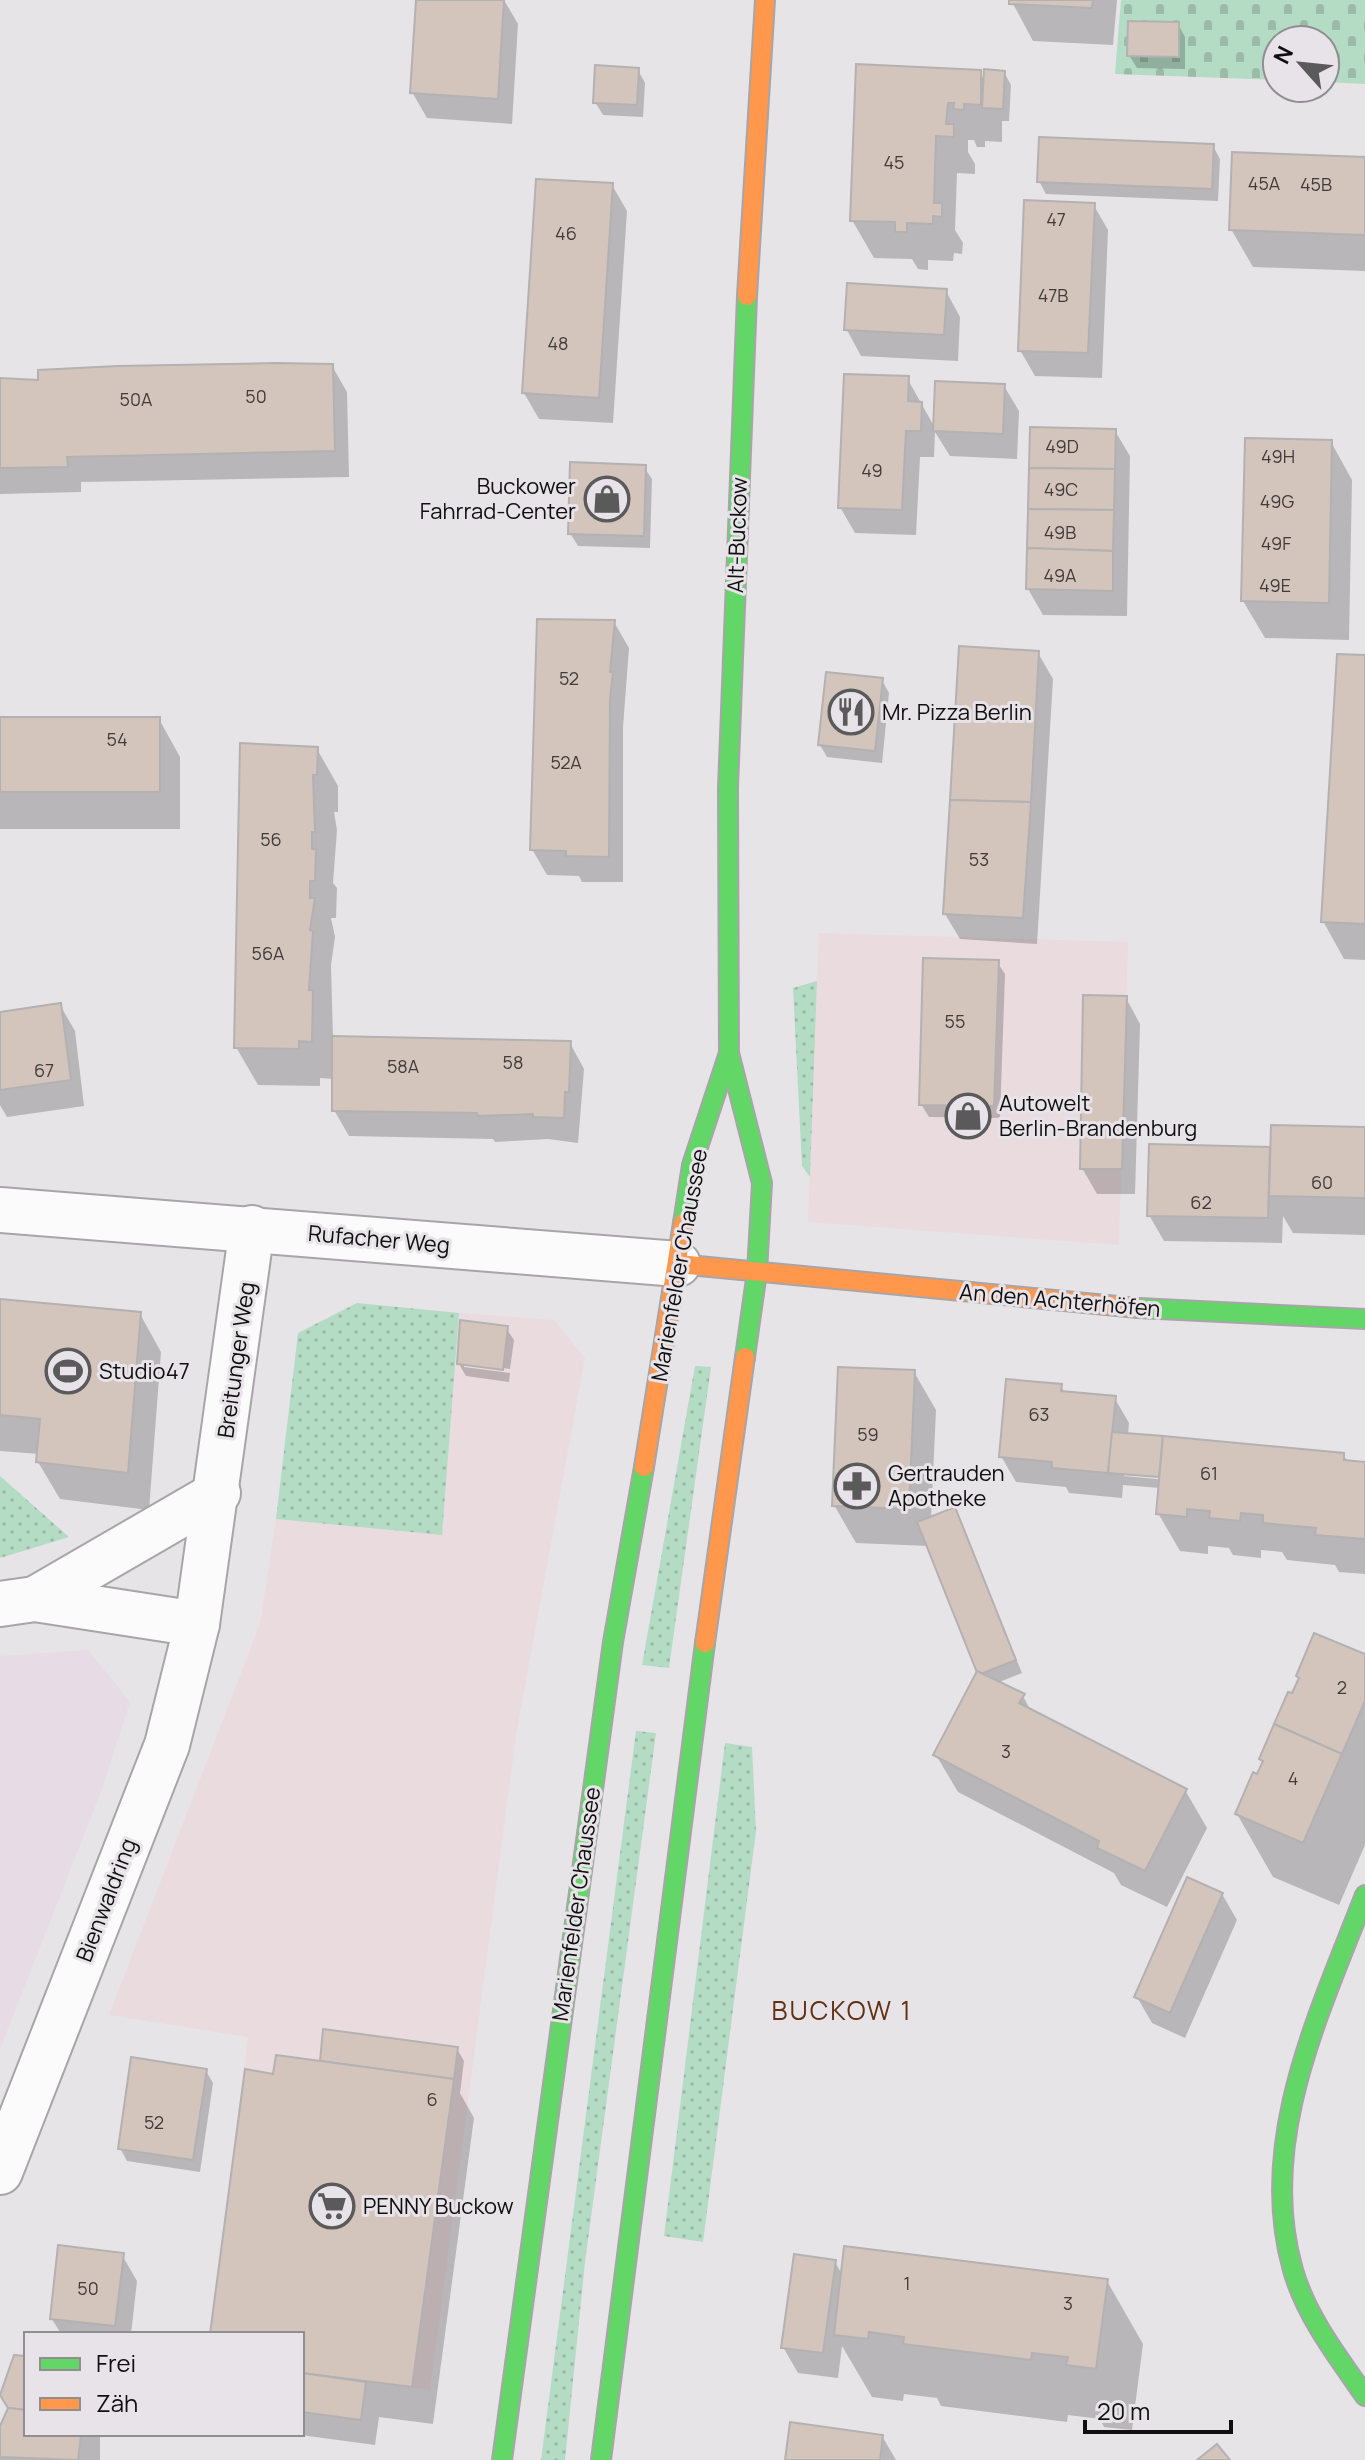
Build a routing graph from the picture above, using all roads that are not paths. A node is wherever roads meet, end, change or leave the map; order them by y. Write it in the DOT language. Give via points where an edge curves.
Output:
graph roads {
  1 [pos="768,6"];
  2 [pos="729,1053"];
  3 [pos="0,1210"];
  4 [pos="252,1228"];
  5 [pos="678,1264"];
  6 [pos="757,1272"];
  7 [pos="1365,1319"];
  8 [pos="218,1493"];
  9 [pos="17,1602"];
  10 [pos="197,1624"];
  11 [pos="1365,1895"];
  12 [pos="0,2172"];
  13 [pos="1365,2396"];
  14 [pos="502,2460"];
  15 [pos="601,2460"];
  1 -- 2 [label="main road, Alt-Buckow" via="749,240 734,595"];
  2 -- 5 [label="main road, Marienfelder Chaussee" via="692,1165"];
  2 -- 6 [label="main road" via="762,1183"];
  3 -- 4 [label="street, Rufacher Weg"];
  4 -- 5 [label="street, Rufacher Weg"];
  4 -- 8 [label="street, Breitunger Weg"];
  5 -- 6 [label="main road, Rufacher Weg"];
  5 -- 14 [label="main road, Marienfelder Chaussee" via="608,1672"];
  6 -- 7 [label="main road, An den Achterhöfen" via="1136,1308"];
  6 -- 15 [label="main road" via="670,1897"];
  8 -- 9 [label="street"];
  8 -- 10 [label="street, Breitunger Weg"];
  9 -- 10 [label="street"];
  10 -- 12 [label="street, Bienwaldring" via="167,1745"];
  11 -- 13 [label="main road" via="1289,2117 1281,2201 1293,2272"];
}
